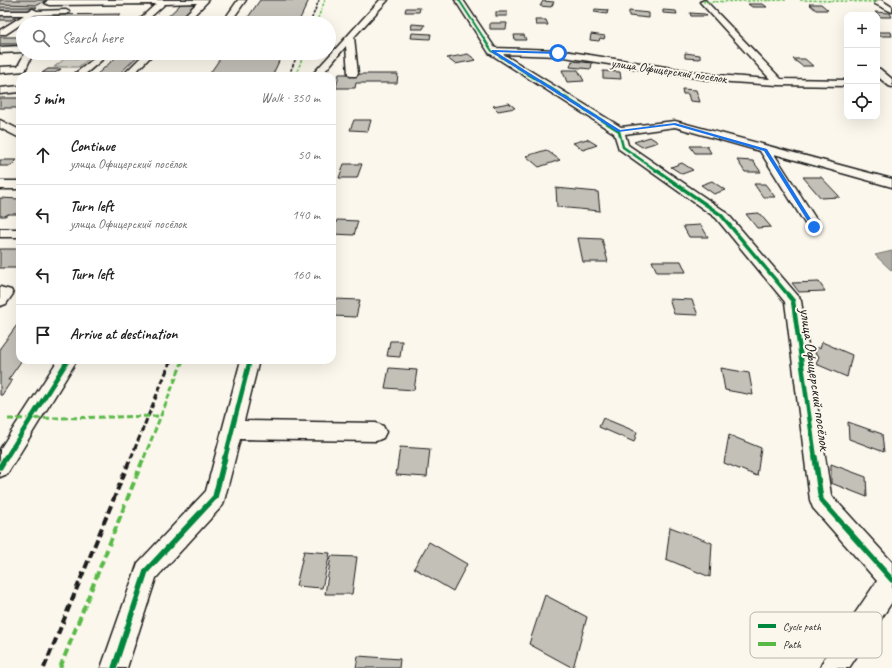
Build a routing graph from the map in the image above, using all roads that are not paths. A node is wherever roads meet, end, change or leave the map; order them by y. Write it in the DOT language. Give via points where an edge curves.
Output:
graph roads {
  1 [pos="242,0"];
  2 [pos="384,0"];
  3 [pos="459,0"];
  4 [pos="150,1"];
  5 [pos="48,2"];
  6 [pos="164,2"];
  7 [pos="704,2"];
  8 [pos="892,2"];
  9 [pos="0,5"];
  10 [pos="892,10"];
  11 [pos="78,12"];
  12 [pos="138,12"];
  13 [pos="152,12"];
  14 [pos="0,13"];
  15 [pos="31,13"];
  16 [pos="25,16"];
  17 [pos="27,16"];
  18 [pos="147,16"];
  19 [pos="188,16"];
  20 [pos="231,16"];
  21 [pos="16,21"];
  22 [pos="7,22"];
  23 [pos="16,23"];
  24 [pos="0,32"];
  25 [pos="350,37"];
  26 [pos="16,49"];
  27 [pos="0,50"];
  28 [pos="492,51"];
  29 [pos="336,53"];
  30 [pos="25,60"];
  31 [pos="97,60"];
  32 [pos="143,60"];
  33 [pos="330,60"];
  34 [pos="22,69"];
  35 [pos="0,70"];
  36 [pos="17,72"];
  37 [pos="82,72"];
  38 [pos="131,72"];
  39 [pos="319,72"];
  40 [pos="16,73"];
  41 [pos="352,74"];
  42 [pos="880,74"];
  43 [pos="778,82"];
  44 [pos="0,83"];
  45 [pos="844,83"];
  46 [pos="880,83"];
  47 [pos="892,84"];
  48 [pos="16,89"];
  49 [pos="0,91"];
  50 [pos="16,122"];
  51 [pos="0,123"];
  52 [pos="619,131"];
  53 [pos="16,133"];
  54 [pos="766,150"];
  55 [pos="892,183"];
  56 [pos="0,184"];
  57 [pos="16,185"];
  58 [pos="814,227"];
  59 [pos="0,233"];
  60 [pos="16,233"];
  61 [pos="0,293"];
  62 [pos="0,300"];
  63 [pos="65,364"];
  64 [pos="249,364"];
  65 [pos="232,430"];
  66 [pos="376,432"];
  67 [pos="6,448"];
  68 [pos="0,467"];
  69 [pos="892,580"];
  70 [pos="871,612"];
  71 [pos="840,658"];
  72 [pos="114,668"];
  73 [pos="833,668"];
  1 -- 20 [label="street"];
  2 -- 25 [label="street"];
  3 -- 28 [label="street"];
  4 -- 5 [label="street"];
  4 -- 6 [label="street"];
  5 -- 9 [label="street"];
  5 -- 15 [label="street"];
  6 -- 13 [label="street"];
  6 -- 19 [label="street" via="204,1"];
  7 -- 43 [label="street"];
  8 -- 10 [label="street" via="878,2"];
  11 -- 15 [label="street"];
  12 -- 13 [label="street"];
  13 -- 18 [label="street"];
  14 -- 15 [label="street"];
  15 -- 16 [label="street"];
  15 -- 17 [label="street"];
  21 -- 22 [label="street"];
  23 -- 24 [label="street"];
  25 -- 29 [label="street"];
  25 -- 41 [label="street"];
  26 -- 27 [label="street"];
  28 -- 43 [label="street, улица Офицерский посёлок" via="558,53 716,78"];
  28 -- 52 [label="street"];
  30 -- 34 [label="street"];
  31 -- 37 [label="street"];
  32 -- 38 [label="street"];
  33 -- 39 [label="street"];
  34 -- 35 [label="street"];
  34 -- 36 [label="street"];
  40 -- 44 [label="street"];
  42 -- 47 [label="street"];
  43 -- 45 [label="street, улица Офицерский посёлок"];
  46 -- 47 [label="street"];
  48 -- 49 [label="street"];
  50 -- 51 [label="street"];
  51 -- 53 [label="street"];
  52 -- 54 [label="street" via="675,124"];
  52 -- 69 [label="street, улица Офицерский посёлок" via="623,147 721,215 793,301 821,500"];
  54 -- 55 [label="street"];
  54 -- 58 [label="street"];
  56 -- 57 [label="street"];
  59 -- 60 [label="street"];
  61 -- 62 [label="street" via="5,294"];
  63 -- 67 [label="street"];
  64 -- 65 [label="street"];
  65 -- 66 [label="street"];
  65 -- 72 [label="street" via="215,497 146,571"];
  67 -- 68 [label="street"];
  69 -- 70 [label="street, улица Офицерский посёлок"];
  71 -- 73 [label="street, улица Офицерский посёлок"];
}
